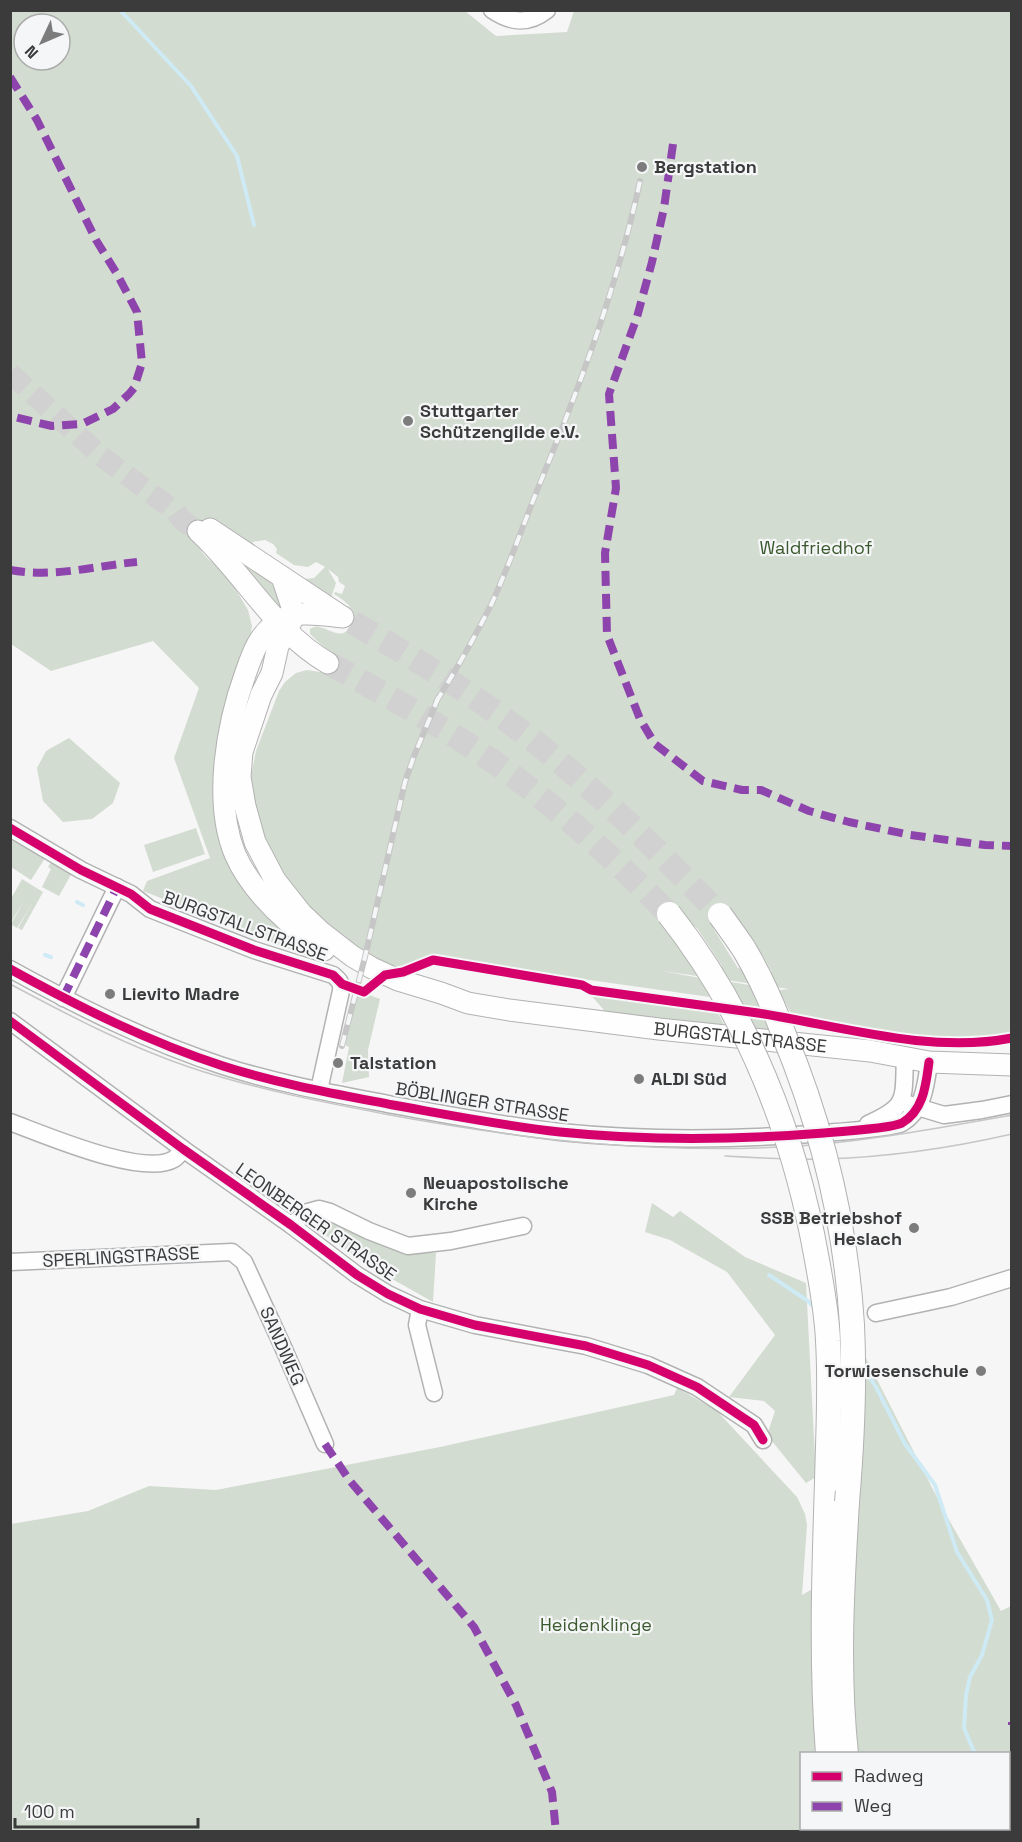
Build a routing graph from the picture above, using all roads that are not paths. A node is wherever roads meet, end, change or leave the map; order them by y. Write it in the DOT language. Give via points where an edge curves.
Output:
graph roads {
  1 [pos="492,10"];
  2 [pos="547,10"];
  3 [pos="282,577"];
  4 [pos="250,587"];
  5 [pos="286,623"];
  6 [pos="257,644"];
  7 [pos="272,674"];
  8 [pos="10,828"];
  9 [pos="117,887"];
  10 [pos="669,914"];
  11 [pos="720,915"];
  12 [pos="10,969"];
  13 [pos="63,999"];
  14 [pos="468,1002"];
  15 [pos="10,1021"];
  16 [pos="905,1058"];
  17 [pos="929,1062"];
  18 [pos="1011,1065"];
  19 [pos="318,1090"];
  20 [pos="901,1102"];
  21 [pos="1011,1104"];
  22 [pos="918,1108"];
  23 [pos="10,1122"];
  24 [pos="857,1129"];
  25 [pos="183,1149"];
  26 [pos="291,1225"];
  27 [pos="523,1226"];
  28 [pos="232,1252"];
  29 [pos="10,1262"];
  30 [pos="1011,1278"];
  31 [pos="420,1309"];
  32 [pos="876,1313"];
  33 [pos="434,1393"];
  34 [pos="763,1440"];
  35 [pos="326,1444"];
  36 [pos="828,1752"];
  37 [pos="846,1752"];
  1 -- 2 [label="street" via="513,22 538,18"];
  3 -- 4 [label="main road" via="200,528"];
  3 -- 5 [label="main road" via="290,598"];
  3 -- 5 [label="main road" via="348,620 311,614"];
  4 -- 5 [label="main road"];
  4 -- 6 [label="main road"];
  5 -- 6 [label="main road, BURGSTALLSTRASSE" via="267,631"];
  5 -- 7 [label="main road, BURGSTALLSTRASSE"];
  5 -- 7 [label="main road" via="309,651 326,662 308,657 290,660"];
  6 -- 14 [label="main road, BURGSTALLSTRASSE" via="237,701 225,772 228,836 236,856 276,910 331,956 394,989 447,1003"];
  7 -- 14 [label="main road, BURGSTALLSTRASSE" via="246,739 240,777 250,830 275,880 301,913 352,956 398,980"];
  8 -- 9 [label="street, BURGSTALLSTRASSE"];
  9 -- 13 [label="street"];
  9 -- 19 [label="street, BURGSTALLSTRASSE" via="150,909 254,950 333,975 342,984"];
  10 -- 36 [label="highway, bridge" via="694,946 742,1029 766,1082 798,1173 814,1242 828,1341 823,1599"];
  11 -- 37 [label="highway, bridge" via="744,950 773,1007 811,1108 842,1237 852,1325 853,1384 841,1598"];
  12 -- 13 [label="street, BÖBLINGER STRASSE"];
  13 -- 19 [label="street, BÖBLINGER STRASSE" via="213,1062"];
  14 -- 16 [label="main road, BURGSTALLSTRASSE"];
  15 -- 25 [label="street, LEONBERGER STRASSE"];
  16 -- 17 [label="main road, BURGSTALLSTRASSE"];
  16 -- 20 [label="street"];
  17 -- 18 [label="main road, BURGSTALLSTRASSE"];
  17 -- 22 [label="street"];
  19 -- 24 [label="street, BÖBLINGER STRASSE" via="450,1116 571,1133 732,1139"];
  20 -- 22 [label="street"];
  20 -- 24 [label="street, BÖBLINGER STRASSE" via="886,1116"];
  21 -- 22 [label="street" via="944,1115"];
  22 -- 24 [label="street, BÖBLINGER STRASSE" via="900,1124"];
  23 -- 25 [label="street" via="111,1158 135,1162 175,1159"];
  25 -- 26 [label="street, LEONBERGER STRASSE"];
  26 -- 27 [label="street" via="308,1212 320,1209 408,1246"];
  26 -- 31 [label="street, LEONBERGER STRASSE" via="357,1275"];
  28 -- 29 [label="street, SPERLINGSTRASSE"];
  28 -- 35 [label="street, SANDWEG" via="244,1262"];
  30 -- 32 [label="street"];
  31 -- 33 [label="street" via="417,1325"];
  31 -- 34 [label="street, LEONBERGER STRASSE" via="475,1325 586,1346 648,1365 697,1387 754,1425"];
}
